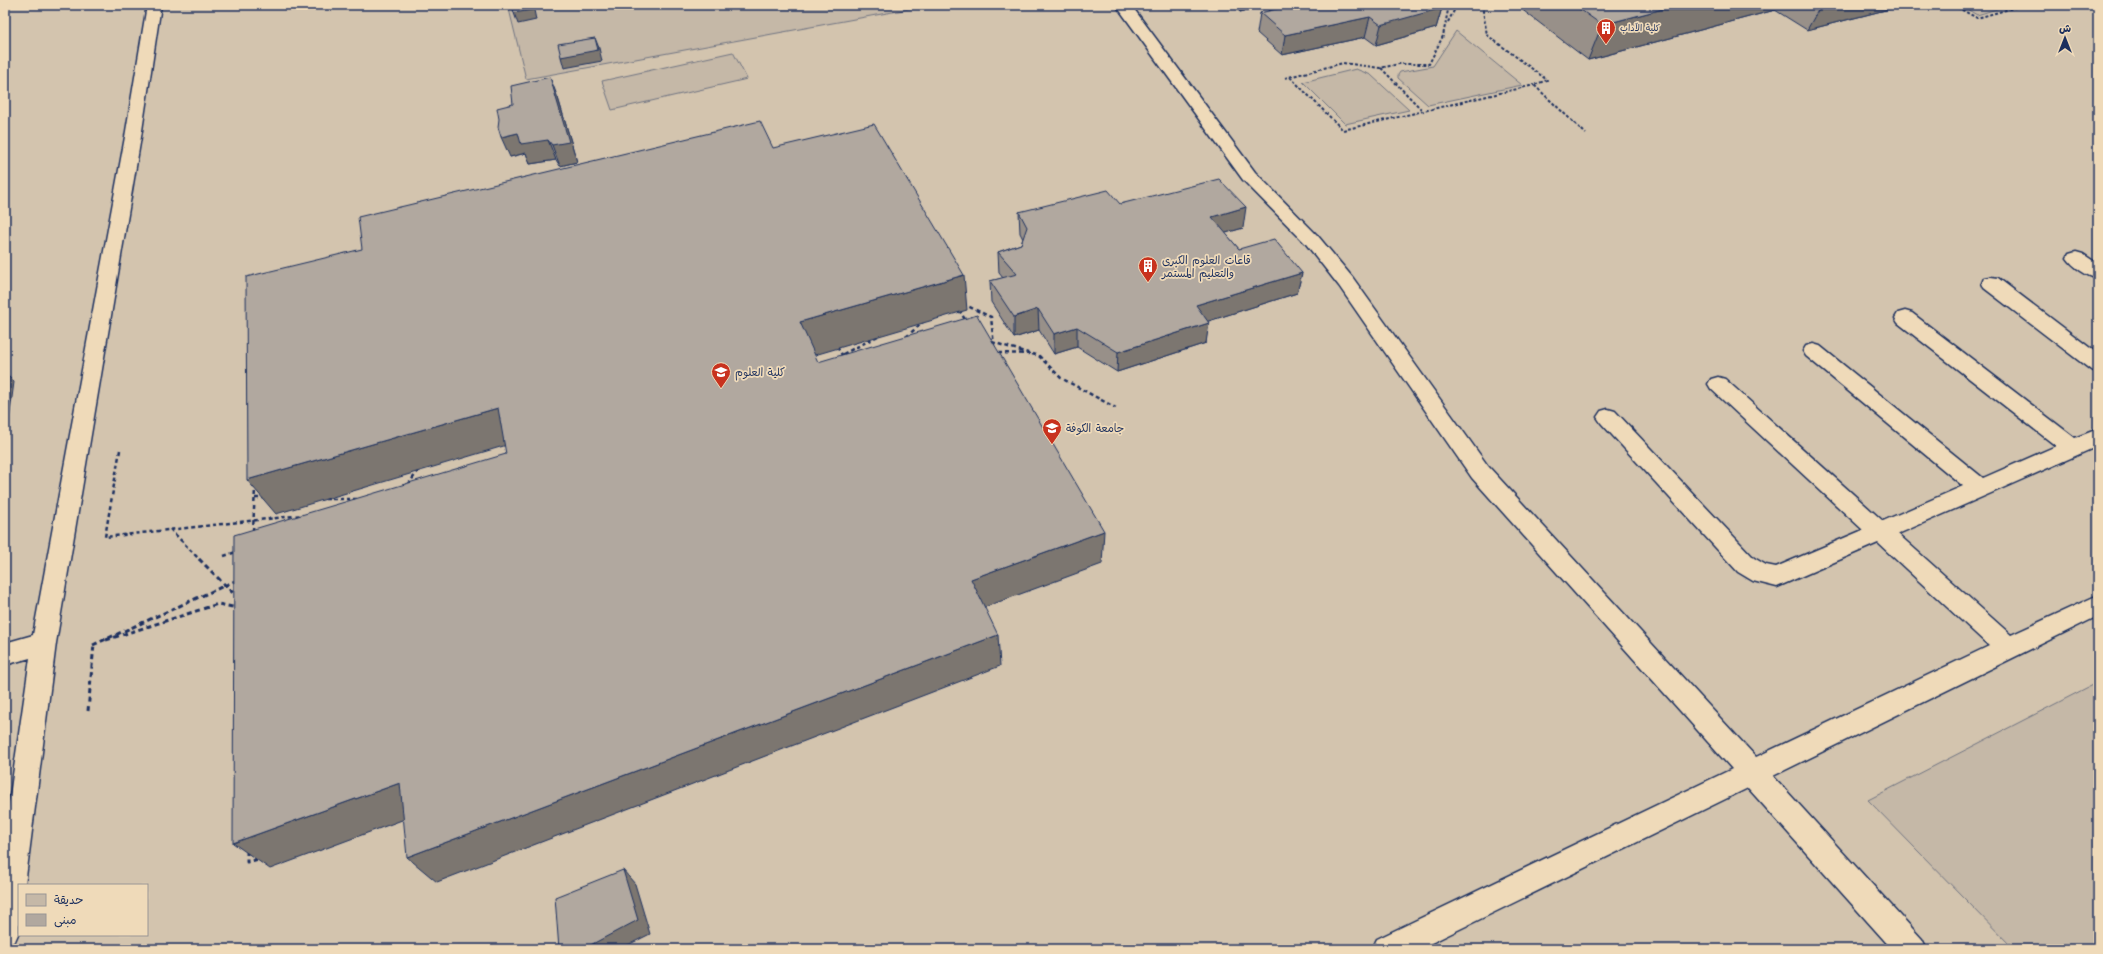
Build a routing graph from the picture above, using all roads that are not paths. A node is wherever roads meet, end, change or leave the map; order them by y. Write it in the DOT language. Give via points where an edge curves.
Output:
graph roads {
  1 [pos="154,5"];
  2 [pos="1123,5"];
  3 [pos="2076,258"];
  4 [pos="2098,273"];
  5 [pos="1991,283"];
  6 [pos="1905,318"];
  7 [pos="1813,351"];
  8 [pos="2098,365"];
  9 [pos="1718,384"];
  10 [pos="1608,417"];
  11 [pos="2098,437"];
  12 [pos="2073,448"];
  13 [pos="1980,488"];
  14 [pos="1880,532"];
  15 [pos="2098,605"];
  16 [pos="44,642"];
  17 [pos="2009,649"];
  18 [pos="5,654"];
  19 [pos="1751,772"];
  20 [pos="5,931"];
  21 [pos="1387,949"];
  22 [pos="1912,949"];
  1 -- 16 [label="lane"];
  2 -- 19 [label="lane" via="1249,176 1312,240 1346,282 1480,472"];
  3 -- 4 [label="lane"];
  5 -- 8 [label="lane"];
  6 -- 12 [label="lane"];
  7 -- 13 [label="lane"];
  9 -- 14 [label="lane"];
  10 -- 14 [label="lane" via="1746,565 1761,574 1777,577"];
  11 -- 12 [label="lane"];
  12 -- 13 [label="lane"];
  13 -- 14 [label="lane"];
  14 -- 17 [label="lane"];
  15 -- 17 [label="lane"];
  16 -- 18 [label="lane"];
  16 -- 20 [label="lane"];
  17 -- 19 [label="lane"];
  19 -- 21 [label="lane"];
  19 -- 22 [label="lane"];
}
